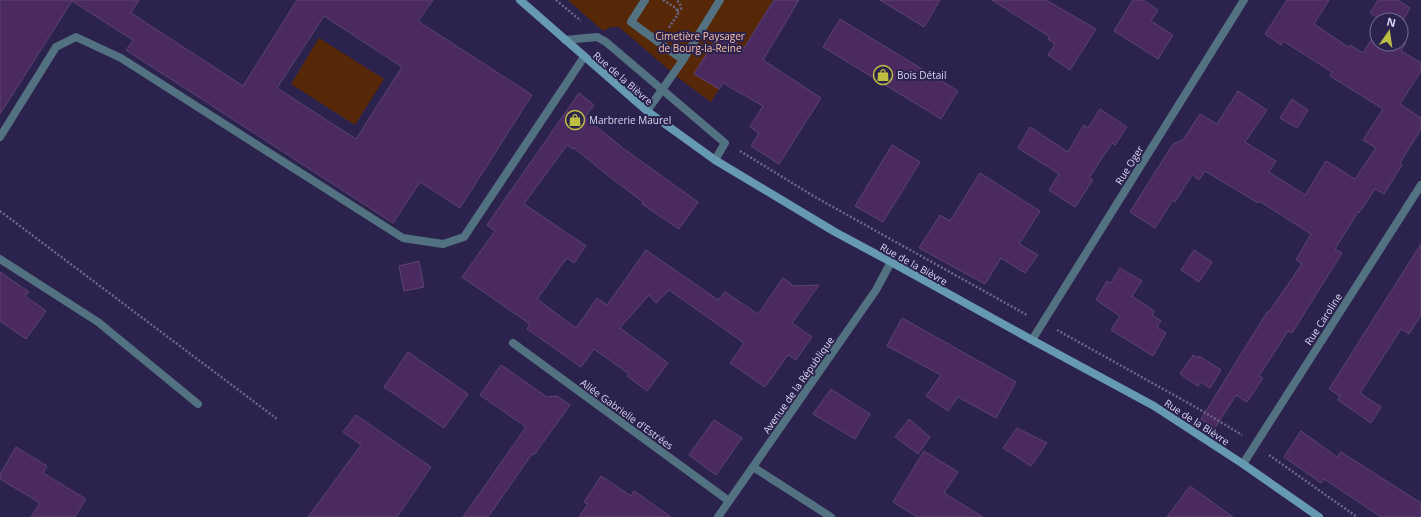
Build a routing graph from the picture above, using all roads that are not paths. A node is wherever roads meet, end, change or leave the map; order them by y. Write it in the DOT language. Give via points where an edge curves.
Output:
graph roads {
  1 [pos="520,0"];
  2 [pos="645,0"];
  3 [pos="720,0"];
  4 [pos="1244,0"];
  5 [pos="565,40"];
  6 [pos="584,57"];
  7 [pos="683,60"];
  8 [pos="662,89"];
  9 [pos="647,111"];
  10 [pos="0,137"];
  11 [pos="715,160"];
  12 [pos="1421,185"];
  13 [pos="0,259"];
  14 [pos="892,262"];
  15 [pos="1032,340"];
  16 [pos="513,343"];
  17 [pos="198,404"];
  18 [pos="1243,464"];
  19 [pos="753,467"];
  20 [pos="729,501"];
  21 [pos="718,517"];
  22 [pos="831,517"];
  23 [pos="1319,517"];
  1 -- 5 [label="main road, Rue de la Bièvre"];
  2 -- 7 [label="street" via="631,22"];
  3 -- 7 [label="street"];
  4 -- 15 [label="street, Rue Oger"];
  5 -- 6 [label="main road, Rue de la Bièvre"];
  5 -- 8 [label="street" via="597,37"];
  6 -- 9 [label="main road, Rue de la Bièvre"];
  6 -- 10 [label="street" via="464,237 443,244 403,238 122,58 76,38 56,47"];
  7 -- 8 [label="street"];
  8 -- 9 [label="street"];
  8 -- 11 [label="street" via="725,143"];
  9 -- 11 [label="main road, Rue de la Bièvre"];
  11 -- 14 [label="main road, Rue de la Bièvre" via="834,232"];
  12 -- 18 [label="street, Rue Caroline"];
  13 -- 17 [label="street" via="98,322"];
  14 -- 15 [label="main road, Rue de la Bièvre"];
  14 -- 19 [label="street, Avenue de la République" via="876,290"];
  15 -- 18 [label="main road, Rue de la Bièvre" via="1154,406"];
  16 -- 20 [label="street, Allée Gabrielle d'Estrées"];
  18 -- 23 [label="main road, Rue de la Bièvre"];
  19 -- 20 [label="street, Avenue de la République"];
  19 -- 22 [label="street"];
  20 -- 21 [label="street, Avenue de la République"];
}
